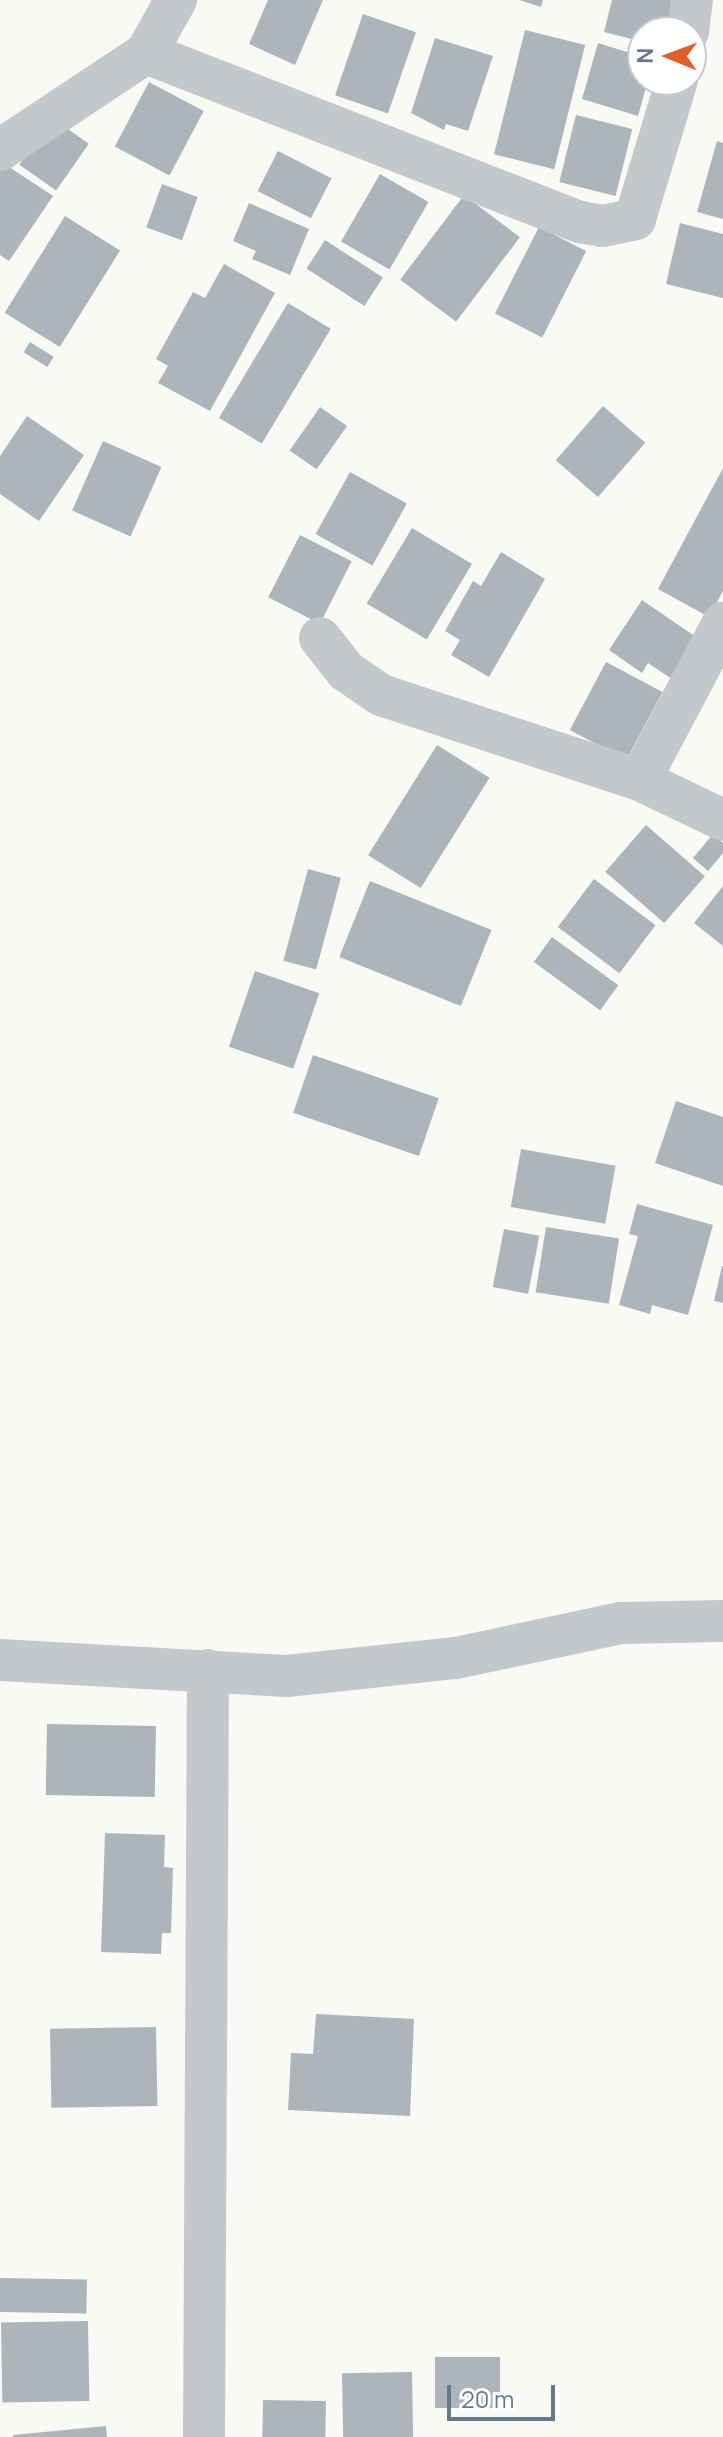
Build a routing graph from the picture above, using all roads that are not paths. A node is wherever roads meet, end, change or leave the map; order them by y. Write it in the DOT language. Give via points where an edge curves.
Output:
graph roads {
  1 [pos="176,0"];
  2 [pos="146,53"];
  3 [pos="672,96"];
  4 [pos="0,150"];
  5 [pos="723,623"];
  6 [pos="320,638"];
  7 [pos="640,780"];
  8 [pos="723,820"];
  9 [pos="723,1621"];
  10 [pos="0,1660"];
  11 [pos="208,1670"];
  12 [pos="204,2437"];
  1 -- 2 [label="street"];
  2 -- 3 [label="street" via="580,222 603,226 635,219"];
  2 -- 4 [label="street"];
  5 -- 7 [label="street"];
  6 -- 7 [label="street" via="346,671 381,695"];
  7 -- 8 [label="street"];
  9 -- 11 [label="street" via="621,1623 456,1658 287,1676"];
  10 -- 11 [label="street"];
  11 -- 12 [label="street"];
}
